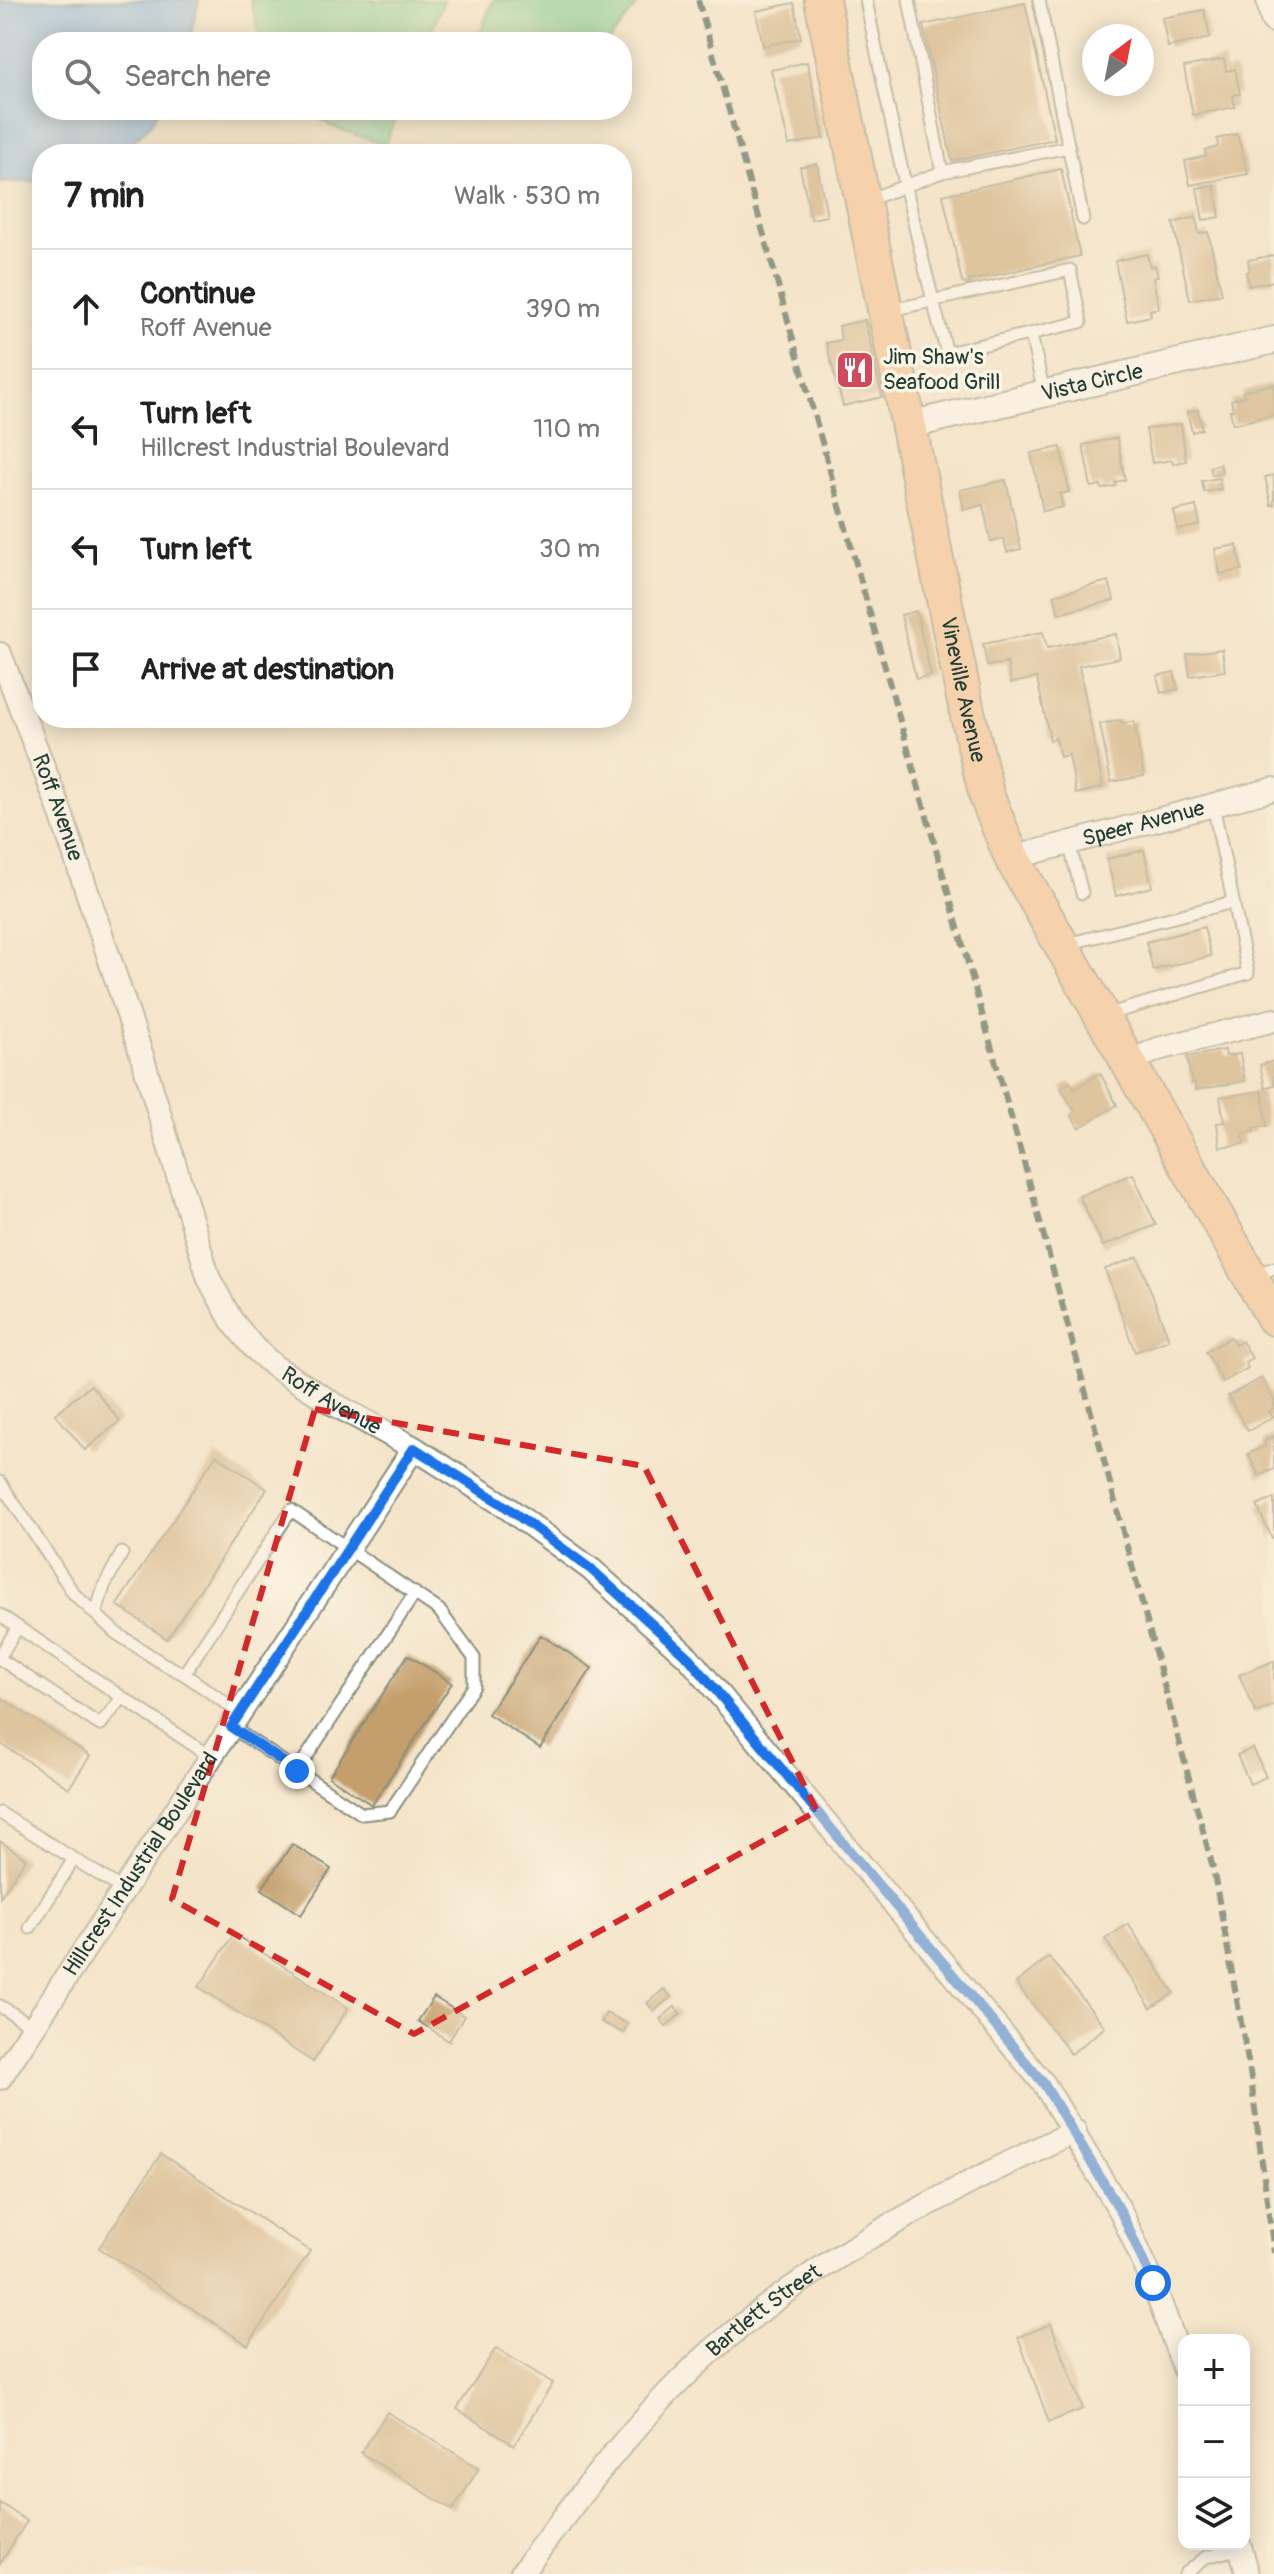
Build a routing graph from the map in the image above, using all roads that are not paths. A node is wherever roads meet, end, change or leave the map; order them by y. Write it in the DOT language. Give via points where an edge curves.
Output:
graph roads {
  1 [pos="822,0"];
  2 [pos="866,0"];
  3 [pos="909,0"];
  4 [pos="1039,0"];
  5 [pos="1270,0"];
  6 [pos="1274,19"];
  7 [pos="1069,147"];
  8 [pos="942,172"];
  9 [pos="907,187"];
  10 [pos="863,201"];
  11 [pos="1083,219"];
  12 [pos="933,301"];
  13 [pos="886,312"];
  14 [pos="1031,335"];
  15 [pos="1274,340"];
  16 [pos="1044,393"];
  17 [pos="909,425"];
  18 [pos="0,654"];
  19 [pos="1274,789"];
  20 [pos="1213,805"];
  21 [pos="1069,843"];
  22 [pos="1012,858"];
  23 [pos="1082,893"];
  24 [pos="1233,902"];
  25 [pos="1062,946"];
  26 [pos="1101,1016"];
  27 [pos="1274,1020"];
  28 [pos="1127,1063"];
  29 [pos="1262,1272"];
  30 [pos="1274,1318"];
  31 [pos="414,1448"];
  32 [pos="0,1482"];
  33 [pos="348,1549"];
  34 [pos="122,1553"];
  35 [pos="415,1593"];
  36 [pos="96,1613"];
  37 [pos="0,1615"];
  38 [pos="18,1627"];
  39 [pos="0,1657"];
  40 [pos="184,1674"];
  41 [pos="122,1698"];
  42 [pos="235,1720"];
  43 [pos="211,1757"];
  44 [pos="297,1771"];
  45 [pos="0,1813"];
  46 [pos="74,1859"];
  47 [pos="124,1890"];
  48 [pos="30,1928"];
  49 [pos="0,2006"];
  50 [pos="34,2027"];
  51 [pos="0,2078"];
  52 [pos="1075,2131"];
  53 [pos="1178,2352"];
  54 [pos="1228,2550"];
  55 [pos="1241,2550"];
  56 [pos="521,2574"];
  57 [pos="1185,2574"];
  58 [pos="1248,2574"];
  1 -- 10 [label="main road, Vineville Avenue"];
  2 -- 9 [label="lane"];
  3 -- 8 [label="lane"];
  4 -- 7 [label="lane"];
  5 -- 6 [label="street"];
  7 -- 8 [label="lane"];
  7 -- 11 [label="lane"];
  8 -- 9 [label="lane"];
  9 -- 10 [label="lane"];
  9 -- 12 [label="lane"];
  10 -- 13 [label="main road, Vineville Avenue"];
  12 -- 13 [label="lane"];
  12 -- 14 [label="lane" via="947,353"];
  12 -- 14 [label="lane" via="1070,270 1081,322"];
  13 -- 17 [label="main road, Vineville Avenue"];
  14 -- 16 [label="lane"];
  15 -- 16 [label="street, Vista Circle"];
  16 -- 17 [label="street, Vista Circle"];
  17 -- 22 [label="main road, Vineville Avenue" via="987,797"];
  18 -- 31 [label="street, Roff Avenue" via="59,808 137,1041 209,1279 232,1321 274,1366"];
  19 -- 20 [label="street, Speer Avenue"];
  20 -- 21 [label="street, Speer Avenue"];
  20 -- 24 [label="lane"];
  21 -- 22 [label="street, Speer Avenue"];
  21 -- 23 [label="lane"];
  22 -- 25 [label="main road, Vineville Avenue"];
  24 -- 25 [label="lane"];
  24 -- 26 [label="lane" via="1248,973"];
  25 -- 26 [label="main road, Vineville Avenue"];
  26 -- 28 [label="main road, Vineville Avenue"];
  27 -- 28 [label="street" via="1158,1049"];
  28 -- 29 [label="main road, Vineville Avenue"];
  29 -- 30 [label="main road, Vineville Avenue"];
  31 -- 33 [label="street, Hillcrest Industrial Boulevard"];
  31 -- 52 [label="street, Roff Avenue" via="592,1570 689,1658 958,1978"];
  32 -- 36 [label="lane" via="74,1594"];
  33 -- 35 [label="lane"];
  33 -- 40 [label="lane" via="291,1510"];
  33 -- 42 [label="street, Hillcrest Industrial Boulevard"];
  34 -- 36 [label="lane"];
  35 -- 44 [label="lane"];
  35 -- 44 [label="lane" via="439,1610 474,1658 474,1686 390,1811 362,1814"];
  36 -- 40 [label="lane" via="116,1633"];
  37 -- 38 [label="lane"];
  38 -- 39 [label="lane"];
  38 -- 41 [label="lane"];
  39 -- 41 [label="lane" via="100,1725"];
  40 -- 42 [label="lane"];
  41 -- 43 [label="lane"];
  42 -- 43 [label="street, Hillcrest Industrial Boulevard"];
  42 -- 44 [label="lane"];
  43 -- 47 [label="street, Hillcrest Industrial Boulevard"];
  45 -- 46 [label="lane"];
  46 -- 47 [label="lane"];
  46 -- 48 [label="lane"];
  47 -- 50 [label="street, Hillcrest Industrial Boulevard"];
  49 -- 50 [label="lane"];
  50 -- 51 [label="street, Hillcrest Industrial Boulevard"];
  52 -- 53 [label="street, Roff Avenue" via="1121,2212"];
  52 -- 56 [label="street, Bartlett Street" via="907,2214 755,2313 668,2392 597,2471"];
  54 -- 57 [label="lane" via="1206,2557"];
  55 -- 58 [label="street"];
}
